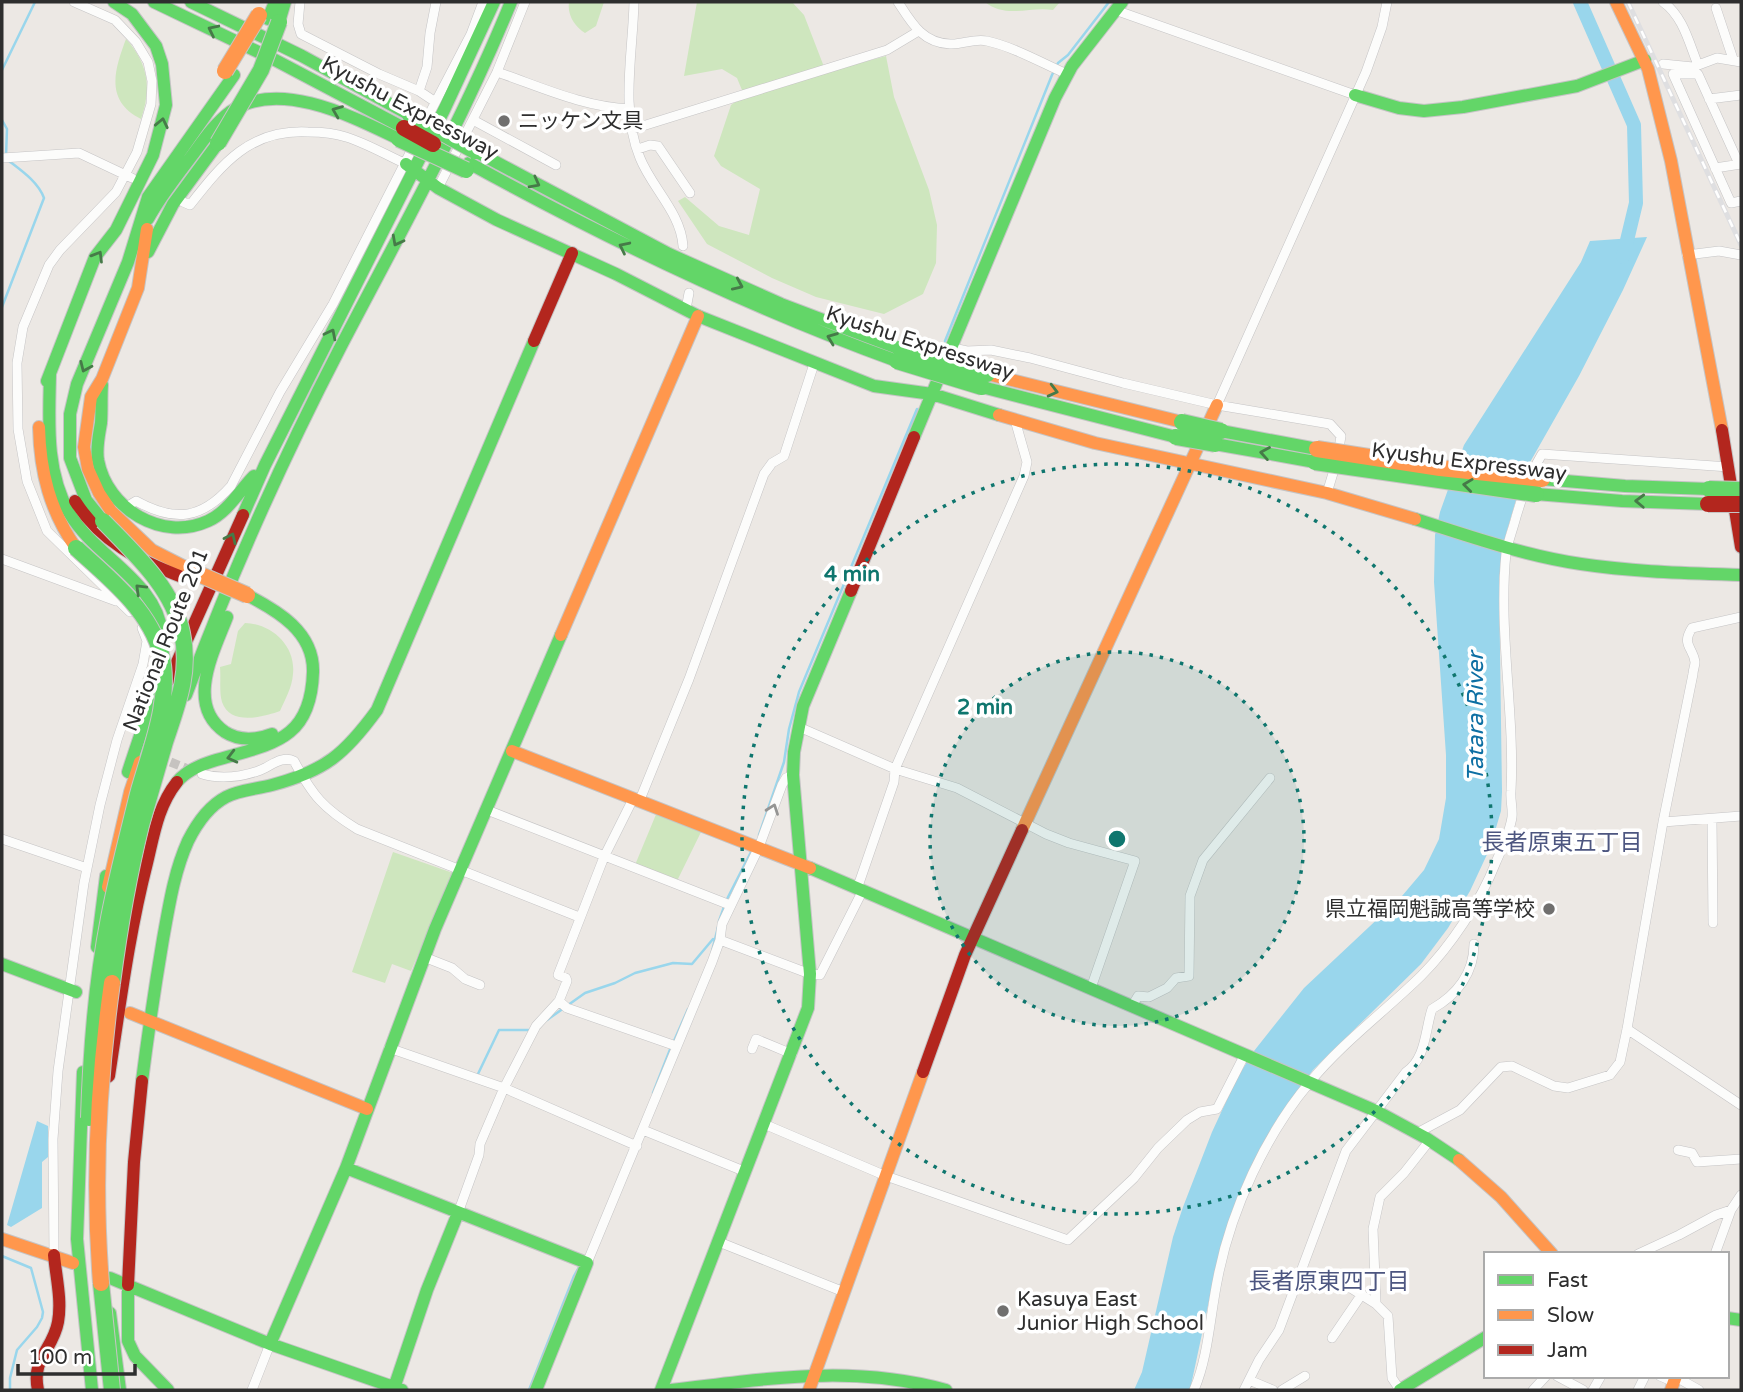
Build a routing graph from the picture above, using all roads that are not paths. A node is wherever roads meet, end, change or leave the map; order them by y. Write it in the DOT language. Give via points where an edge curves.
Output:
graph roads {
  1 [pos="75,2"];
  2 [pos="114,2"];
  3 [pos="154,2"];
  4 [pos="191,2"];
  5 [pos="212,2"];
  6 [pos="275,2"];
  7 [pos="285,2"];
  8 [pos="300,2"];
  9 [pos="436,2"];
  10 [pos="484,2"];
  11 [pos="494,2"];
  12 [pos="511,2"];
  13 [pos="525,2"];
  14 [pos="634,2"];
  15 [pos="898,2"];
  16 [pos="1387,2"];
  17 [pos="1616,2"];
  18 [pos="1663,2"];
  19 [pos="1118,6"];
  20 [pos="1716,8"];
  21 [pos="268,14"];
  22 [pos="917,32"];
  23 [pos="302,56"];
  24 [pos="1641,61"];
  25 [pos="1737,61"];
  26 [pos="1663,64"];
  27 [pos="1698,65"];
  28 [pos="497,72"];
  29 [pos="229,73"];
  30 [pos="1067,74"];
  31 [pos="419,92"];
  32 [pos="1355,95"];
  33 [pos="1741,95"];
  34 [pos="1709,99"];
  35 [pos="434,101"];
  36 [pos="630,109"];
  37 [pos="473,120"];
  38 [pos="405,127"];
  39 [pos="633,129"];
  40 [pos="638,149"];
  41 [pos="2,158"];
  42 [pos="470,161"];
  43 [pos="1740,164"];
  44 [pos="556,165"];
  45 [pos="409,167"];
  46 [pos="1715,168"];
  47 [pos="129,176"];
  48 [pos="433,184"];
  49 [pos="690,193"];
  50 [pos="1741,201"];
  51 [pos="183,202"];
  52 [pos="128,208"];
  53 [pos="683,246"];
  54 [pos="572,253"];
  55 [pos="1687,255"];
  56 [pos="1741,255"];
  57 [pos="135,263"];
  58 [pos="691,306"];
  59 [pos="953,348"];
  60 [pos="898,355"];
  61 [pos="814,364"];
  62 [pos="50,374"];
  63 [pos="102,379"];
  64 [pos="932,394"];
  65 [pos="49,401"];
  66 [pos="1217,405"];
  67 [pos="1015,420"];
  68 [pos="287,457"];
  69 [pos="265,465"];
  70 [pos="1191,465"];
  71 [pos="1735,478"];
  72 [pos="1327,493"];
  73 [pos="1709,497"];
  74 [pos="131,504"];
  75 [pos="1741,504"];
  76 [pos="1506,546"];
  77 [pos="1741,547"];
  78 [pos="94,555"];
  79 [pos="2,559"];
  80 [pos="84,569"];
  81 [pos="1741,575"];
  82 [pos="200,579"];
  83 [pos="246,599"];
  84 [pos="120,602"];
  85 [pos="1741,617"];
  86 [pos="164,727"];
  87 [pos="799,727"];
  88 [pos="117,740"];
  89 [pos="128,744"];
  90 [pos="512,751"];
  91 [pos="895,769"];
  92 [pos="202,774"];
  93 [pos="302,775"];
  94 [pos="793,775"];
  95 [pos="1270,778"];
  96 [pos="636,800"];
  97 [pos="487,810"];
  98 [pos="1741,816"];
  99 [pos="1712,819"];
  100 [pos="1024,822"];
  101 [pos="1663,822"];
  102 [pos="2,839"];
  103 [pos="760,847"];
  104 [pos="604,857"];
  105 [pos="800,864"];
  106 [pos="87,868"];
  107 [pos="462,869"];
  108 [pos="860,890"];
  109 [pos="730,905"];
  110 [pos="579,917"];
  111 [pos="1713,923"];
  112 [pos="972,938"];
  113 [pos="720,940"];
  114 [pos="1474,944"];
  115 [pos="424,957"];
  116 [pos="95,959"];
  117 [pos="2,964"];
  118 [pos="810,974"];
  119 [pos="480,985"];
  120 [pos="1091,988"];
  121 [pos="72,991"];
  122 [pos="559,1002"];
  123 [pos="1132,1006"];
  124 [pos="130,1013"];
  125 [pos="149,1021"];
  126 [pos="1627,1030"];
  127 [pos="676,1046"];
  128 [pos="389,1048"];
  129 [pos="752,1049"];
  130 [pos="792,1054"];
  131 [pos="1244,1056"];
  132 [pos="104,1079"];
  133 [pos="1310,1082"];
  134 [pos="504,1088"];
  135 [pos="1741,1105"];
  136 [pos="367,1109"];
  137 [pos="1376,1111"];
  138 [pos="764,1124"];
  139 [pos="643,1130"];
  140 [pos="1425,1136"];
  141 [pos="637,1146"];
  142 [pos="1678,1150"];
  143 [pos="1741,1159"];
  144 [pos="346,1168"];
  145 [pos="746,1172"];
  146 [pos="886,1175"];
  147 [pos="1741,1195"];
  148 [pos="1731,1210"];
  149 [pos="458,1213"];
  150 [pos="2,1238"];
  151 [pos="719,1242"];
  152 [pos="1550,1252"];
  153 [pos="1642,1252"];
  154 [pos="1716,1252"];
  155 [pos="54,1255"];
  156 [pos="73,1263"];
  157 [pos="586,1263"];
  158 [pos="1348,1281"];
  159 [pos="108,1282"];
  160 [pos="128,1286"];
  161 [pos="844,1292"];
  162 [pos="1362,1294"];
  163 [pos="1376,1304"];
  164 [pos="1332,1338"];
  165 [pos="1484,1338"];
  166 [pos="270,1344"];
  167 [pos="815,1374"];
  168 [pos="1305,1376"];
  169 [pos="1561,1378"];
  170 [pos="1249,1380"];
  171 [pos="1671,1380"];
  172 [pos="92,1388"];
  173 [pos="396,1389"];
  174 [pos="38,1390"];
  175 [pos="116,1390"];
  176 [pos="168,1390"];
  177 [pos="251,1390"];
  178 [pos="536,1390"];
  179 [pos="661,1390"];
  180 [pos="671,1390"];
  181 [pos="809,1390"];
  182 [pos="946,1390"];
  183 [pos="1194,1390"];
  184 [pos="1244,1390"];
  185 [pos="1273,1390"];
  186 [pos="1282,1390"];
  187 [pos="1400,1390"];
  188 [pos="1583,1390"];
  189 [pos="1699,1390"];
  1 -- 47 [label="street" via="115,20 148,62 151,104"];
  52 -- 2 [label="main road, one-way" via="161,132 166,85 156,46 132,14"];
  38 -- 3 [label="main road, Kyushu Expressway, one-way"];
  4 -- 23 [label="main road, Kyushu Expressway"];
  5 -- 23 [label="main road"];
  6 -- 21 [label="main road"];
  7 -- 21 [label="main road"];
  8 -- 31 [label="street" via="301,34"];
  9 -- 31 [label="street"];
  10 -- 35 [label="street"];
  11 -- 45 [label="main road, National Route 201"];
  12 -- 48 [label="main road, National Route 201"];
  13 -- 28 [label="street"];
  14 -- 36 [label="street"];
  15 -- 22 [label="street"];
  16 -- 32 [label="street"];
  17 -- 24 [label="main road"];
  18 -- 27 [label="street" via="1681,22"];
  19 -- 30 [label="main road"];
  19 -- 32 [label="street"];
  20 -- 25 [label="street"];
  21 -- 29 [label="main road"];
  21 -- 57 [label="main road, bridge" via="262,69 248,96"];
  22 -- 30 [label="street" via="951,44 987,41"];
  22 -- 39 [label="street" via="887,50"];
  23 -- 38 [label="main road, Kyushu Expressway"];
  24 -- 32 [label="main road" via="1584,83 1463,107 1424,111"];
  24 -- 55 [label="main road" via="1671,161"];
  25 -- 27 [label="street" via="1717,58"];
  26 -- 27 [label="street"];
  28 -- 36 [label="street" via="585,103"];
  28 -- 37 [label="street"];
  29 -- 52 [label="main road"];
  29 -- 57 [label="main road" via="148,197"];
  30 -- 59 [label="main road"];
  31 -- 35 [label="street"];
  32 -- 66 [label="street"];
  33 -- 34 [label="street"];
  34 -- 43 [label="street"];
  34 -- 46 [label="street" via="1698,74 1673,74"];
  35 -- 45 [label="street"];
  36 -- 39 [label="street"];
  37 -- 44 [label="street"];
  37 -- 48 [label="street"];
  38 -- 42 [label="main road, Kyushu Expressway, bridge"];
  38 -- 42 [label="main road, bridge"];
  38 -- 57 [label="main road, one-way" via="296,100 251,103 234,110 222,119 153,210"];
  39 -- 40 [label="street"];
  40 -- 49 [label="street" via="658,146"];
  40 -- 53 [label="street" via="668,205"];
  41 -- 47 [label="street" via="79,153"];
  42 -- 60 [label="main road, Kyushu Expressway, one-way"];
  60 -- 42 [label="main road, Kyushu Expressway, one-way" via="825,336 716,291 551,209"];
  43 -- 46 [label="street"];
  45 -- 48 [label="main road"];
  45 -- 51 [label="street" via="347,137 275,133 237,153 190,205"];
  69 -- 45 [label="main road, National Route 201, one-way"];
  45 -- 74 [label="street" via="280,392 232,486 220,499 184,515 157,513 136,501"];
  46 -- 50 [label="street" via="1731,203"];
  47 -- 80 [label="street" via="49,265 23,327 17,363 18,429 27,481 47,531"];
  48 -- 54 [label="main road" via="497,220"];
  48 -- 68 [label="main road, National Route 201, one-way" via="363,304"];
  62 -- 52 [label="main road, one-way" via="95,257"];
  54 -- 58 [label="main road"];
  54 -- 93 [label="main road" via="377,710 333,760"];
  55 -- 56 [label="street" via="1719,251"];
  55 -- 71 [label="main road"];
  57 -- 63 [label="main road" via="138,288"];
  57 -- 86 [label="main road, one-way, bridge" via="77,384 69,444 73,471 86,500 157,579 181,625 186,644 185,679"];
  58 -- 61 [label="main road"];
  58 -- 90 [label="main road"];
  59 -- 64 [label="main road"];
  59 -- 66 [label="street" via="1030,358"];
  60 -- 73 [label="main road, Kyushu Expressway, bridge" via="1179,429 1316,456 1440,468 1539,486 1625,486"];
  61 -- 64 [label="main road" via="874,386"];
  61 -- 96 [label="street" via="784,456 764,474 689,679"];
  62 -- 65 [label="main road"];
  62 -- 86 [label="main road, bridge" via="40,407 40,461 53,513 76,548 153,631 165,678"];
  63 -- 69 [label="main road" via="98,462 106,481 132,514 169,528 209,521 229,507"];
  63 -- 82 [label="main road" via="91,397 84,447 99,493 152,550"];
  64 -- 67 [label="main road"];
  64 -- 87 [label="main road" via="810,688"];
  65 -- 82 [label="main road" via="70,490 96,530 127,554"];
  116 -- 65 [label="main road, one-way" via="108,855 165,636 160,615 148,596 70,515 53,464"];
  66 -- 70 [label="main road"];
  66 -- 72 [label="street" via="1330,424 1340,436"];
  67 -- 70 [label="main road"];
  67 -- 91 [label="street" via="1027,462 1024,476"];
  68 -- 83 [label="main road" via="205,685 209,718 219,729 233,737 259,740 288,723 305,690 305,673 302,654 288,633"];
  68 -- 132 [label="main road, National Route 201" via="205,643 166,753 136,859"];
  116 -- 69 [label="main road, National Route 201, one-way" via="124,816 159,702"];
  70 -- 72 [label="main road"];
  70 -- 100 [label="main road"];
  71 -- 73 [label="main road, Kyushu Expressway, bridge"];
  71 -- 76 [label="street" via="1683,465 1542,454 1520,500"];
  71 -- 77 [label="main road"];
  72 -- 76 [label="main road"];
  73 -- 75 [label="main road, Kyushu Expressway, bridge"];
  76 -- 81 [label="main road" via="1616,570"];
  76 -- 133 [label="street" via="1513,768 1512,817 1505,840 1466,919 1423,974"];
  78 -- 80 [label="street"];
  79 -- 84 [label="street"];
  80 -- 84 [label="street"];
  82 -- 83 [label="main road, bridge"];
  83 -- 132 [label="main road, one-way" via="287,618 299,629 313,662 312,695 292,732 273,745 202,764 167,794 142,879 109,1076"];
  84 -- 88 [label="street" via="140,621 147,641"];
  85 -- 101 [label="street" via="1692,628 1688,634 1687,645 1695,660"];
  86 -- 172 [label="main road, bridge" via="145,768 119,872 95,1009 87,1213"];
  86 -- 175 [label="main road, bridge" via="114,966 100,1105 99,1255"];
  87 -- 91 [label="street"];
  87 -- 94 [label="main road"];
  88 -- 89 [label="street"];
  88 -- 106 [label="street"];
  90 -- 96 [label="main road"];
  90 -- 97 [label="main road"];
  91 -- 100 [label="street" via="957,788"];
  91 -- 108 [label="street"];
  92 -- 93 [label="street" via="217,778 257,772 290,759"];
  93 -- 107 [label="street" via="330,812 357,829"];
  93 -- 125 [label="main road" via="227,796 195,827 184,849"];
  103 -- 94 [label="street, one-way" via="782,785"];
  94 -- 105 [label="main road"];
  95 -- 123 [label="street" via="1203,860 1190,896 1189,975 1175,978 1149,997 1138,996"];
  96 -- 103 [label="main road"];
  96 -- 104 [label="street"];
  97 -- 104 [label="street"];
  97 -- 107 [label="main road"];
  98 -- 99 [label="street"];
  99 -- 101 [label="street"];
  99 -- 111 [label="street"];
  100 -- 112 [label="main road"];
  100 -- 120 [label="street" via="1069,843 1135,861"];
  101 -- 126 [label="street"];
  102 -- 106 [label="street"];
  103 -- 105 [label="main road"];
  103 -- 109 [label="street"];
  104 -- 109 [label="street"];
  104 -- 110 [label="street"];
  105 -- 108 [label="main road"];
  105 -- 118 [label="main road"];
  106 -- 121 [label="street"];
  107 -- 110 [label="street"];
  107 -- 115 [label="main road"];
  108 -- 112 [label="main road"];
  108 -- 118 [label="street" via="820,975"];
  109 -- 113 [label="street"];
  110 -- 122 [label="street" via="558,975 567,981"];
  112 -- 120 [label="main road"];
  112 -- 146 [label="main road"];
  113 -- 118 [label="street"];
  113 -- 127 [label="street"];
  114 -- 137 [label="street" via="1474,959 1463,981 1455,993 1432,1009 1420,1058"];
  115 -- 119 [label="street"];
  115 -- 128 [label="main road"];
  116 -- 172 [label="main road, National Route 201" via="81,1103 77,1239"];
  117 -- 121 [label="main road"];
  118 -- 130 [label="main road" via="808,1008"];
  120 -- 123 [label="main road"];
  121 -- 155 [label="street" via="58,1071 53,1139"];
  122 -- 127 [label="street"];
  122 -- 134 [label="street" via="536,1026"];
  123 -- 131 [label="main road"];
  124 -- 125 [label="main road"];
  125 -- 136 [label="main road"];
  125 -- 160 [label="main road" via="134,1161"];
  126 -- 135 [label="street"];
  126 -- 140 [label="street" via="1619,1062 1610,1075 1568,1088 1512,1066 1501,1067 1460,1110"];
  127 -- 139 [label="street"];
  128 -- 134 [label="street"];
  128 -- 136 [label="main road"];
  129 -- 130 [label="street" via="756,1039"];
  130 -- 138 [label="main road"];
  131 -- 133 [label="main road"];
  131 -- 146 [label="street" via="1217,1109 1187,1120 1068,1240"];
  132 -- 159 [label="main road, National Route 201" via="102,1247"];
  133 -- 137 [label="main road"];
  133 -- 183 [label="street" via="1273,1135 1241,1203 1218,1273"];
  134 -- 141 [label="street"];
  134 -- 149 [label="street"];
  136 -- 144 [label="main road"];
  137 -- 140 [label="main road"];
  137 -- 170 [label="street" via="1346,1151 1279,1330"];
  138 -- 145 [label="main road"];
  138 -- 146 [label="street"];
  139 -- 141 [label="street"];
  139 -- 145 [label="street"];
  140 -- 152 [label="main road" via="1500,1195"];
  140 -- 163 [label="street" via="1404,1173 1380,1197 1373,1229"];
  141 -- 157 [label="street"];
  142 -- 143 [label="street" via="1692,1153 1698,1162"];
  144 -- 149 [label="main road"];
  144 -- 166 [label="main road"];
  145 -- 151 [label="main road"];
  146 -- 161 [label="main road"];
  147 -- 148 [label="street"];
  148 -- 153 [label="street"];
  148 -- 154 [label="street"];
  149 -- 157 [label="main road"];
  149 -- 173 [label="main road"];
  150 -- 155 [label="main road"];
  151 -- 161 [label="street"];
  151 -- 179 [label="main road"];
  155 -- 156 [label="main road"];
  155 -- 174 [label="main road" via="59,1314 53,1336 37,1362"];
  157 -- 178 [label="main road"];
  158 -- 162 [label="street" via="1349,1287"];
  159 -- 160 [label="main road"];
  159 -- 175 [label="main road, National Route 201"];
  160 -- 166 [label="main road"];
  160 -- 176 [label="main road" via="128,1341 135,1356"];
  161 -- 167 [label="main road"];
  162 -- 163 [label="street"];
  162 -- 164 [label="street"];
  163 -- 187 [label="street" via="1388,1316 1392,1378"];
  165 -- 187 [label="main road"];
  166 -- 173 [label="main road"];
  166 -- 177 [label="street"];
  167 -- 180 [label="main road"];
  167 -- 181 [label="main road"];
  167 -- 182 [label="main road" via="869,1375"];
  168 -- 186 [label="street"];
  169 -- 188 [label="street"];
  170 -- 184 [label="street"];
  170 -- 185 [label="street"];
  171 -- 189 [label="street"];
}
